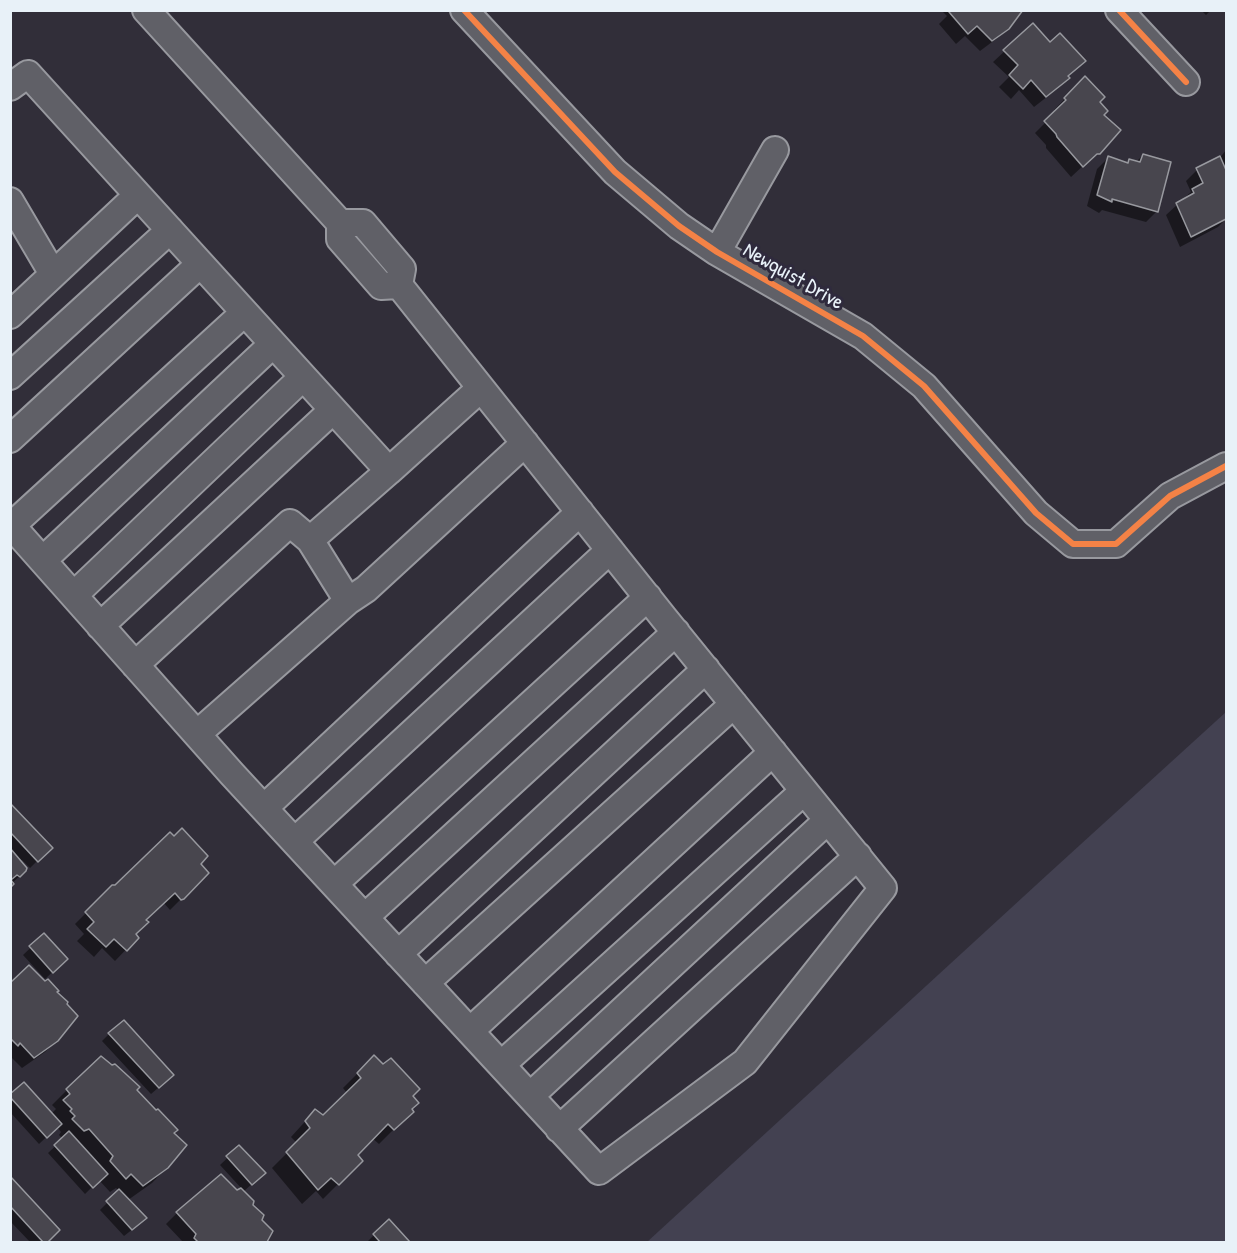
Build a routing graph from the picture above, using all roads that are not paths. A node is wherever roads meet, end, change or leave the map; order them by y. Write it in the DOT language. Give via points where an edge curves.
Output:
graph roads {
  1 [pos="146,10"];
  2 [pos="464,10"];
  3 [pos="1119,10"];
  4 [pos="1186,82"];
  5 [pos="10,87"];
  6 [pos="775,150"];
  7 [pos="138,195"];
  8 [pos="10,201"];
  9 [pos="170,230"];
  10 [pos="717,252"];
  11 [pos="200,264"];
  12 [pos="53,274"];
  13 [pos="244,313"];
  14 [pos="10,315"];
  15 [pos="273,344"];
  16 [pos="10,376"];
  17 [pos="303,377"];
  18 [pos="481,388"];
  19 [pos="333,410"];
  20 [pos="10,439"];
  21 [pos="525,443"];
  22 [pos="1227,466"];
  23 [pos="389,471"];
  24 [pos="580,512"];
  25 [pos="11,526"];
  26 [pos="310,540"];
  27 [pos="610,550"];
  28 [pos="43,560"];
  29 [pos="74,595"];
  30 [pos="648,597"];
  31 [pos="348,601"];
  32 [pos="100,626"];
  33 [pos="676,632"];
  34 [pos="135,665"];
  35 [pos="706,669"];
  36 [pos="734,704"];
  37 [pos="197,735"];
  38 [pos="773,752"];
  39 [pos="804,791"];
  40 [pos="264,808"];
  41 [pos="828,820"];
  42 [pos="295,841"];
  43 [pos="858,856"];
  44 [pos="334,884"];
  45 [pos="365,917"];
  46 [pos="398,954"];
  47 [pos="425,983"];
  48 [pos="470,1031"];
  49 [pos="501,1065"];
  50 [pos="530,1096"];
  51 [pos="559,1129"];
  1 -- 18 [label="street" via="340,223 339,239 381,286 399,285"];
  2 -- 10 [label="street, Newquist Drive" via="615,172"];
  3 -- 4 [label="street"];
  5 -- 7 [label="street" via="28,74"];
  6 -- 10 [label="street"];
  7 -- 9 [label="street"];
  7 -- 12 [label="street"];
  8 -- 12 [label="street"];
  9 -- 11 [label="street"];
  9 -- 16 [label="street"];
  10 -- 22 [label="street, Newquist Drive" via="863,336 924,386 1036,513 1073,544 1116,544 1170,496"];
  11 -- 13 [label="street"];
  11 -- 20 [label="street"];
  12 -- 14 [label="street"];
  13 -- 15 [label="street"];
  13 -- 25 [label="street"];
  15 -- 17 [label="street"];
  15 -- 28 [label="street"];
  17 -- 19 [label="street"];
  17 -- 29 [label="street"];
  18 -- 21 [label="street"];
  18 -- 23 [label="street"];
  19 -- 23 [label="street"];
  19 -- 32 [label="street"];
  21 -- 24 [label="street"];
  21 -- 31 [label="street" via="366,589"];
  23 -- 26 [label="street"];
  24 -- 27 [label="street"];
  24 -- 40 [label="street"];
  25 -- 28 [label="street"];
  26 -- 31 [label="street"];
  26 -- 34 [label="street" via="291,523"];
  27 -- 30 [label="street"];
  27 -- 42 [label="street"];
  28 -- 29 [label="street"];
  29 -- 32 [label="street"];
  30 -- 33 [label="street"];
  30 -- 44 [label="street"];
  31 -- 37 [label="street"];
  32 -- 34 [label="street"];
  33 -- 35 [label="street"];
  33 -- 45 [label="street"];
  34 -- 37 [label="street"];
  35 -- 36 [label="street"];
  35 -- 46 [label="street"];
  36 -- 38 [label="street"];
  36 -- 47 [label="street"];
  37 -- 40 [label="street"];
  38 -- 39 [label="street"];
  38 -- 48 [label="street"];
  39 -- 41 [label="street"];
  39 -- 49 [label="street"];
  40 -- 42 [label="street"];
  41 -- 43 [label="street"];
  41 -- 50 [label="street"];
  42 -- 44 [label="street"];
  43 -- 51 [label="street"];
  43 -- 51 [label="street" via="883,888 745,1062 599,1172"];
  44 -- 45 [label="street"];
  45 -- 46 [label="street"];
  46 -- 47 [label="street"];
  47 -- 48 [label="street"];
  48 -- 49 [label="street"];
  49 -- 50 [label="street"];
  50 -- 51 [label="street"];
}
